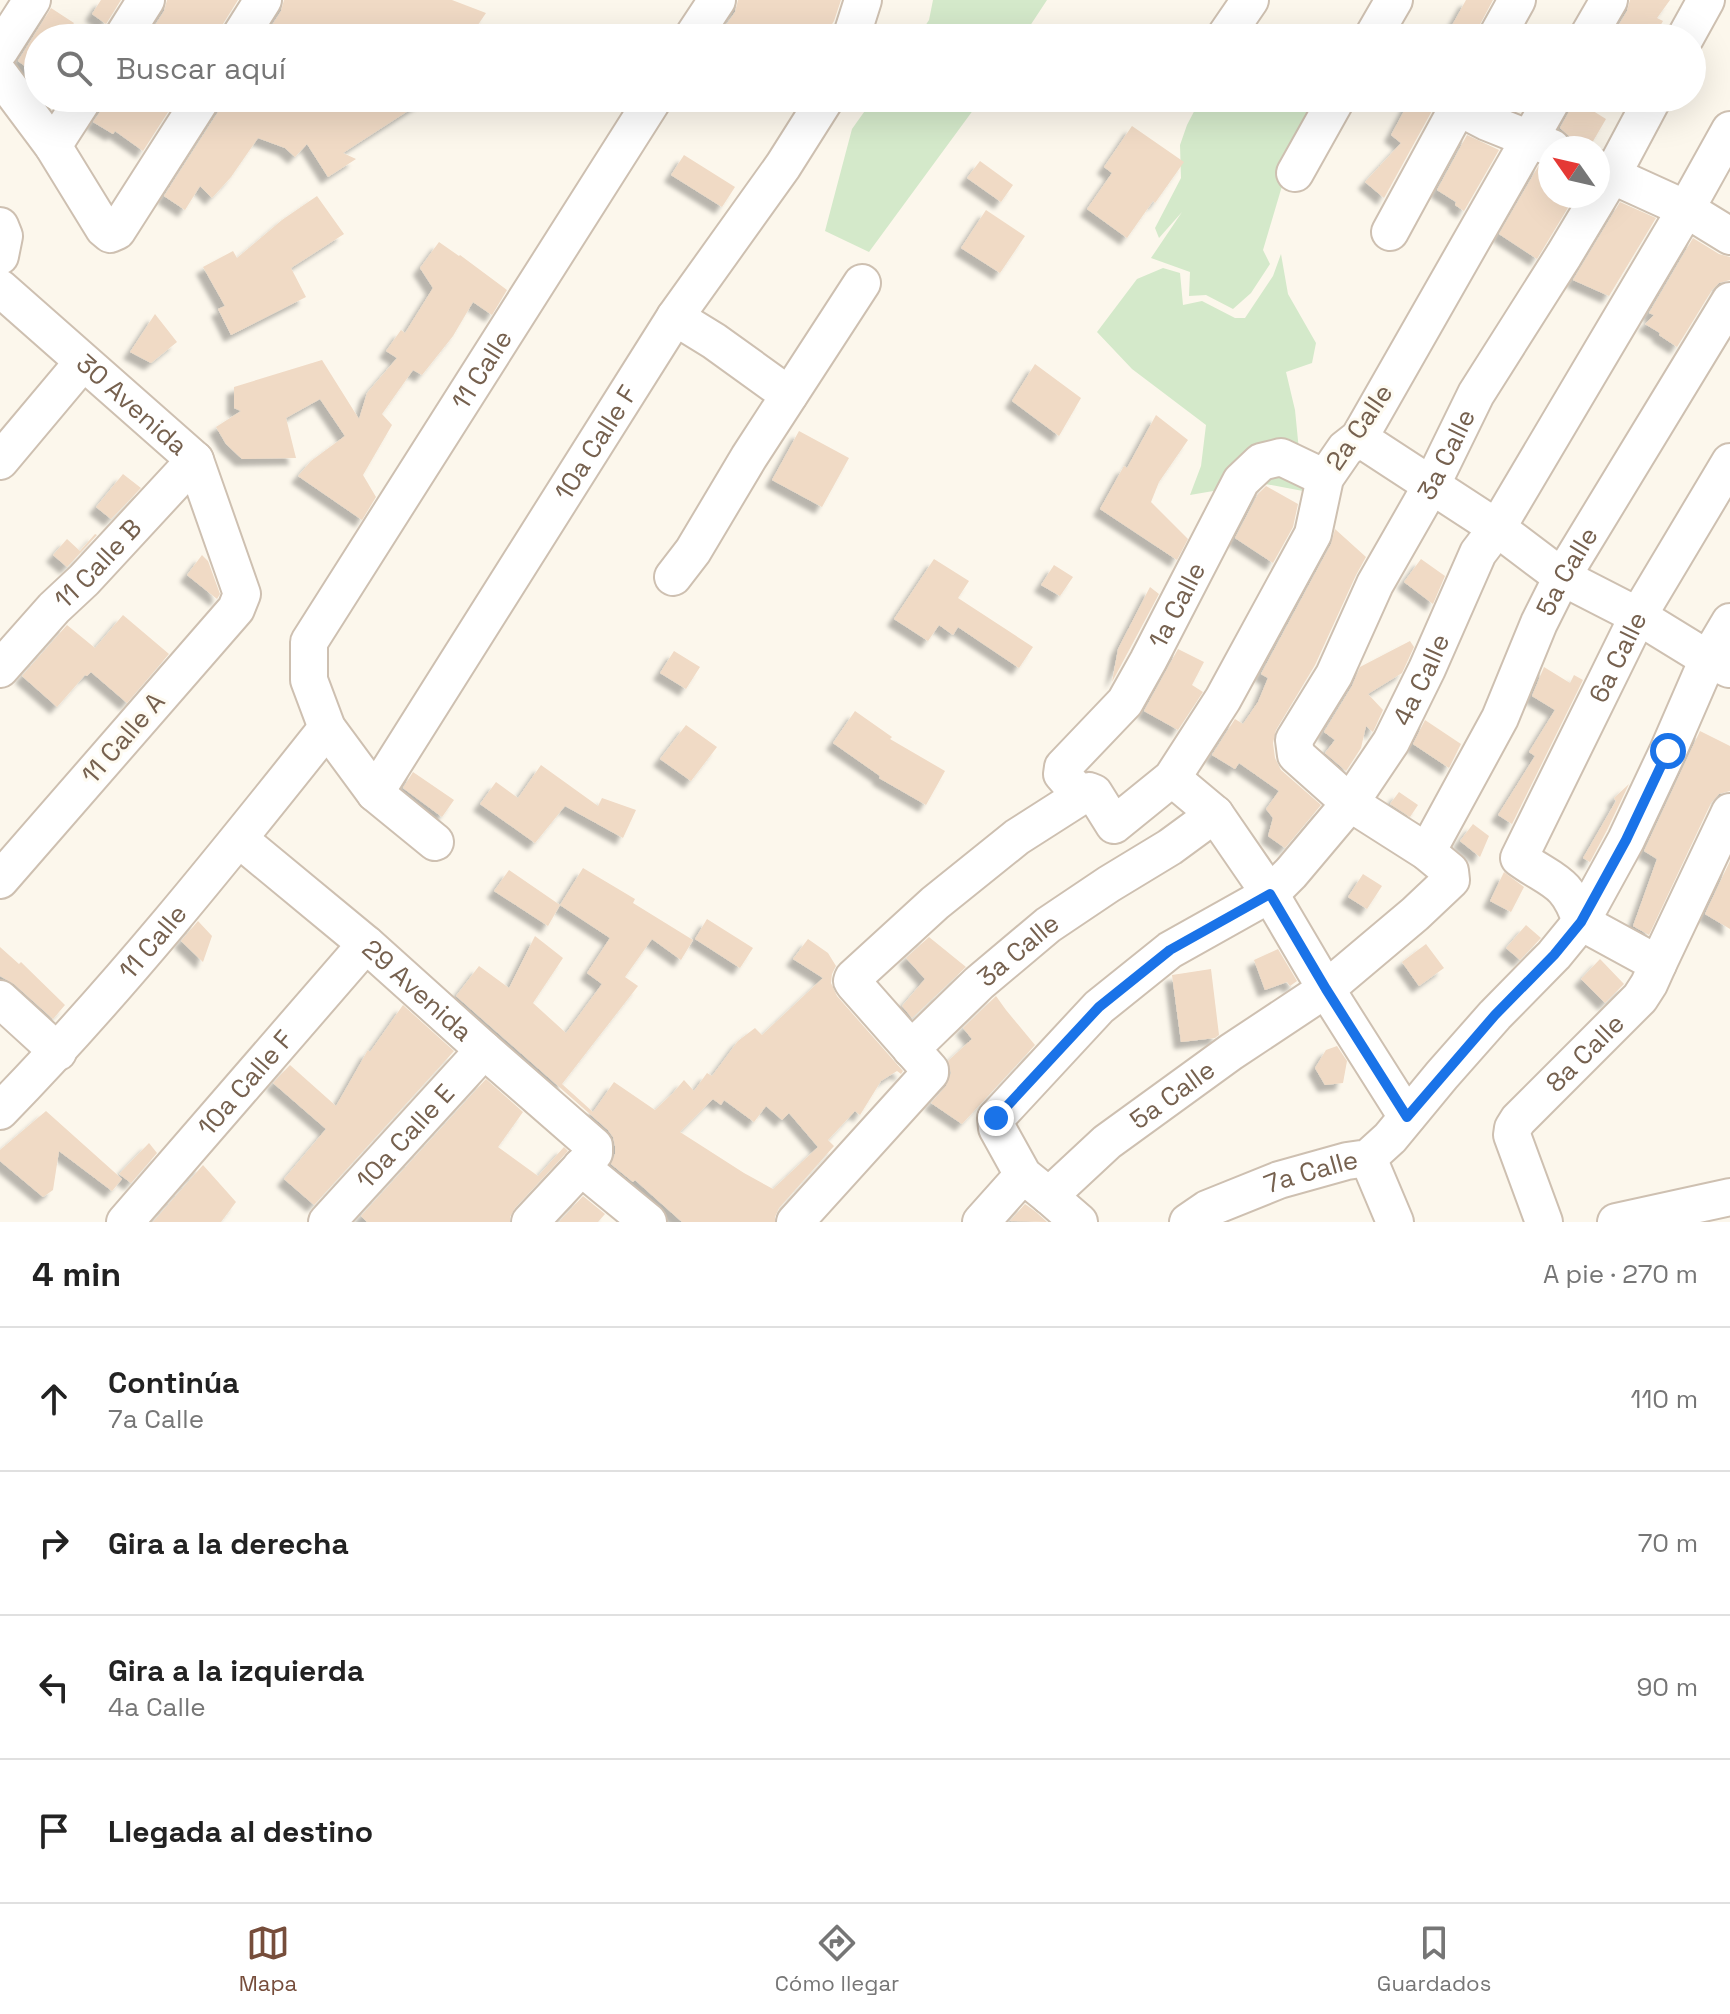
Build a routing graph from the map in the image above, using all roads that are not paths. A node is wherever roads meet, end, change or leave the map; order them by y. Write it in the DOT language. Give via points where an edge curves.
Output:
graph roads {
  1 [pos="32,0"];
  2 [pos="146,0"];
  3 [pos="263,0"];
  4 [pos="717,0"];
  5 [pos="863,0"];
  6 [pos="1250,0"];
  7 [pos="1394,0"];
  8 [pos="1517,0"];
  9 [pos="1609,0"];
  10 [pos="1706,0"];
  11 [pos="131,24"];
  12 [pos="248,24"];
  13 [pos="701,24"];
  14 [pos="855,24"];
  15 [pos="1234,24"];
  16 [pos="1380,24"];
  17 [pos="1504,24"];
  18 [pos="1595,24"];
  19 [pos="1693,24"];
  20 [pos="0,50"];
  21 [pos="0,75"];
  22 [pos="24,107"];
  23 [pos="28,112"];
  24 [pos="75,112"];
  25 [pos="193,112"];
  26 [pos="645,112"];
  27 [pos="817,112"];
  28 [pos="1329,112"];
  29 [pos="1456,112"];
  30 [pos="1474,112"];
  31 [pos="1549,112"];
  32 [pos="1644,112"];
  33 [pos="1730,130"];
  34 [pos="1543,136"];
  35 [pos="1538,142"];
  36 [pos="53,146"];
  37 [pos="1538,148"];
  38 [pos="1610,164"];
  39 [pos="1295,173"];
  40 [pos="1610,174"];
  41 [pos="1587,208"];
  42 [pos="1686,209"];
  43 [pos="0,226"];
  44 [pos="1390,232"];
  45 [pos="1730,236"];
  46 [pos="0,256"];
  47 [pos="862,283"];
  48 [pos="0,288"];
  49 [pos="1730,301"];
  50 [pos="675,317"];
  51 [pos="83,362"];
  52 [pos="789,395"];
  53 [pos="1359,438"];
  54 [pos="195,460"];
  55 [pos="0,461"];
  56 [pos="1730,462"];
  57 [pos="1325,478"];
  58 [pos="1431,486"];
  59 [pos="1497,528"];
  60 [pos="673,577"];
  61 [pos="1562,577"];
  62 [pos="242,594"];
  63 [pos="1638,616"];
  64 [pos="1730,622"];
  65 [pos="1719,664"];
  66 [pos="0,669"];
  67 [pos="327,728"];
  68 [pos="1172,778"];
  69 [pos="375,793"];
  70 [pos="1087,795"];
  71 [pos="1350,803"];
  72 [pos="1730,812"];
  73 [pos="1215,814"];
  74 [pos="239,839"];
  75 [pos="435,842"];
  76 [pos="1427,852"];
  77 [pos="0,880"];
  78 [pos="1270,894"];
  79 [pos="1581,922"];
  80 [pos="366,944"];
  81 [pos="1654,974"];
  82 [pos="1326,989"];
  83 [pos="0,999"];
  84 [pos="484,1050"];
  85 [pos="58,1052"];
  86 [pos="920,1063"];
  87 [pos="0,1111"];
  88 [pos="1407,1117"];
  89 [pos="588,1157"];
  90 [pos="1368,1158"];
  91 [pos="1036,1186"];
  92 [pos="1730,1197"];
  93 [pos="125,1222"];
  94 [pos="327,1222"];
  95 [pos="530,1222"];
  96 [pos="648,1222"];
  97 [pos="795,1222"];
  98 [pos="981,1222"];
  99 [pos="1079,1222"];
  100 [pos="1188,1222"];
  101 [pos="1395,1222"];
  102 [pos="1544,1222"];
  103 [pos="1616,1222"];
  1 -- 20 [label="street"];
  2 -- 11 [label="street"];
  3 -- 12 [label="street"];
  4 -- 13 [label="street"];
  5 -- 14 [label="street"];
  6 -- 15 [label="street"];
  7 -- 16 [label="street"];
  8 -- 17 [label="street"];
  9 -- 18 [label="street"];
  10 -- 19 [label="street"];
  21 -- 22 [label="street"];
  23 -- 36 [label="street"];
  24 -- 36 [label="street"];
  25 -- 36 [label="street" via="146,189 110,234"];
  26 -- 67 [label="street, 11 Calle" via="309,642 309,680"];
  27 -- 50 [label="street, 10a Calle F"];
  28 -- 39 [label="street"];
  29 -- 44 [label="street"];
  30 -- 35 [label="street"];
  31 -- 34 [label="street, 2a Calle"];
  32 -- 38 [label="street, 3a Calle"];
  33 -- 42 [label="street, 4a Calle"];
  37 -- 53 [label="street, 2a Calle"];
  40 -- 42 [label="street"];
  41 -- 58 [label="street, 3a Calle" via="1564,255 1476,394"];
  42 -- 45 [label="street"];
  42 -- 59 [label="street, 4a Calle"];
  43 -- 46 [label="street"];
  47 -- 52 [label="street"];
  48 -- 51 [label="street, 30 Avenida"];
  49 -- 61 [label="street, 5a Calle"];
  50 -- 52 [label="street"];
  50 -- 69 [label="street, 10a Calle F"];
  51 -- 54 [label="street, 30 Avenida"];
  51 -- 55 [label="street"];
  52 -- 60 [label="street"];
  53 -- 57 [label="street, 2a Calle"];
  53 -- 58 [label="street"];
  54 -- 62 [label="street, 30 Avenida"];
  54 -- 66 [label="street, 11 Calle B"];
  56 -- 63 [label="street, 6a Calle"];
  57 -- 68 [label="street, 2a Calle" via="1313,534 1223,699"];
  57 -- 70 [label="street, 1a Calle" via="1281,457 1261,462 1241,481 1125,702 1063,767 1062,774"];
  58 -- 59 [label="street"];
  58 -- 71 [label="street, 3a Calle" via="1375,584 1334,675 1294,740 1296,755"];
  59 -- 61 [label="street"];
  59 -- 71 [label="street, 4a Calle" via="1478,553 1391,742"];
  61 -- 63 [label="street"];
  61 -- 76 [label="street, 5a Calle" via="1500,718"];
  62 -- 77 [label="street, 11 Calle A" via="236,609"];
  63 -- 65 [label="street"];
  63 -- 79 [label="street, 6a Calle" via="1520,856 1558,882 1574,901"];
  64 -- 65 [label="street, 7a Calle"];
  65 -- 79 [label="street, 7a Calle"];
  67 -- 69 [label="street"];
  67 -- 74 [label="street, 11 Calle"];
  68 -- 70 [label="street, 2a Calle" via="1114,825"];
  68 -- 73 [label="street"];
  69 -- 75 [label="street"];
  70 -- 86 [label="street" via="1017,837 853,978"];
  71 -- 76 [label="street, 3a Calle"];
  71 -- 78 [label="street, 4a Calle"];
  72 -- 81 [label="street, 8a Calle"];
  73 -- 78 [label="street"];
  73 -- 86 [label="street, 3a Calle" via="1048,925 979,983"];
  74 -- 80 [label="street, 29 Avenida"];
  74 -- 85 [label="street, 11 Calle"];
  76 -- 82 [label="street, 5a Calle" via="1450,871 1451,880"];
  78 -- 82 [label="street"];
  78 -- 91 [label="street, 4a Calle" via="1170,950 1099,1007 996,1118 997,1128"];
  79 -- 81 [label="street"];
  79 -- 88 [label="street, 7a Calle"];
  80 -- 84 [label="street, 29 Avenida"];
  80 -- 93 [label="street, 10a Calle F"];
  81 -- 102 [label="street, 8a Calle" via="1640,998 1513,1128"];
  82 -- 88 [label="street"];
  82 -- 91 [label="street, 5a Calle"];
  83 -- 85 [label="street"];
  84 -- 89 [label="street, 29 Avenida"];
  84 -- 94 [label="street, 10a Calle E"];
  85 -- 87 [label="street, 11 Calle"];
  86 -- 97 [label="street, 3a Calle"];
  88 -- 90 [label="street, 7a Calle"];
  89 -- 95 [label="street"];
  89 -- 96 [label="street, 29 Avenida"];
  90 -- 100 [label="street, 7a Calle" via="1279,1180"];
  90 -- 101 [label="street"];
  91 -- 98 [label="street, 5a Calle"];
  91 -- 99 [label="street"];
  92 -- 103 [label="street"];
}
